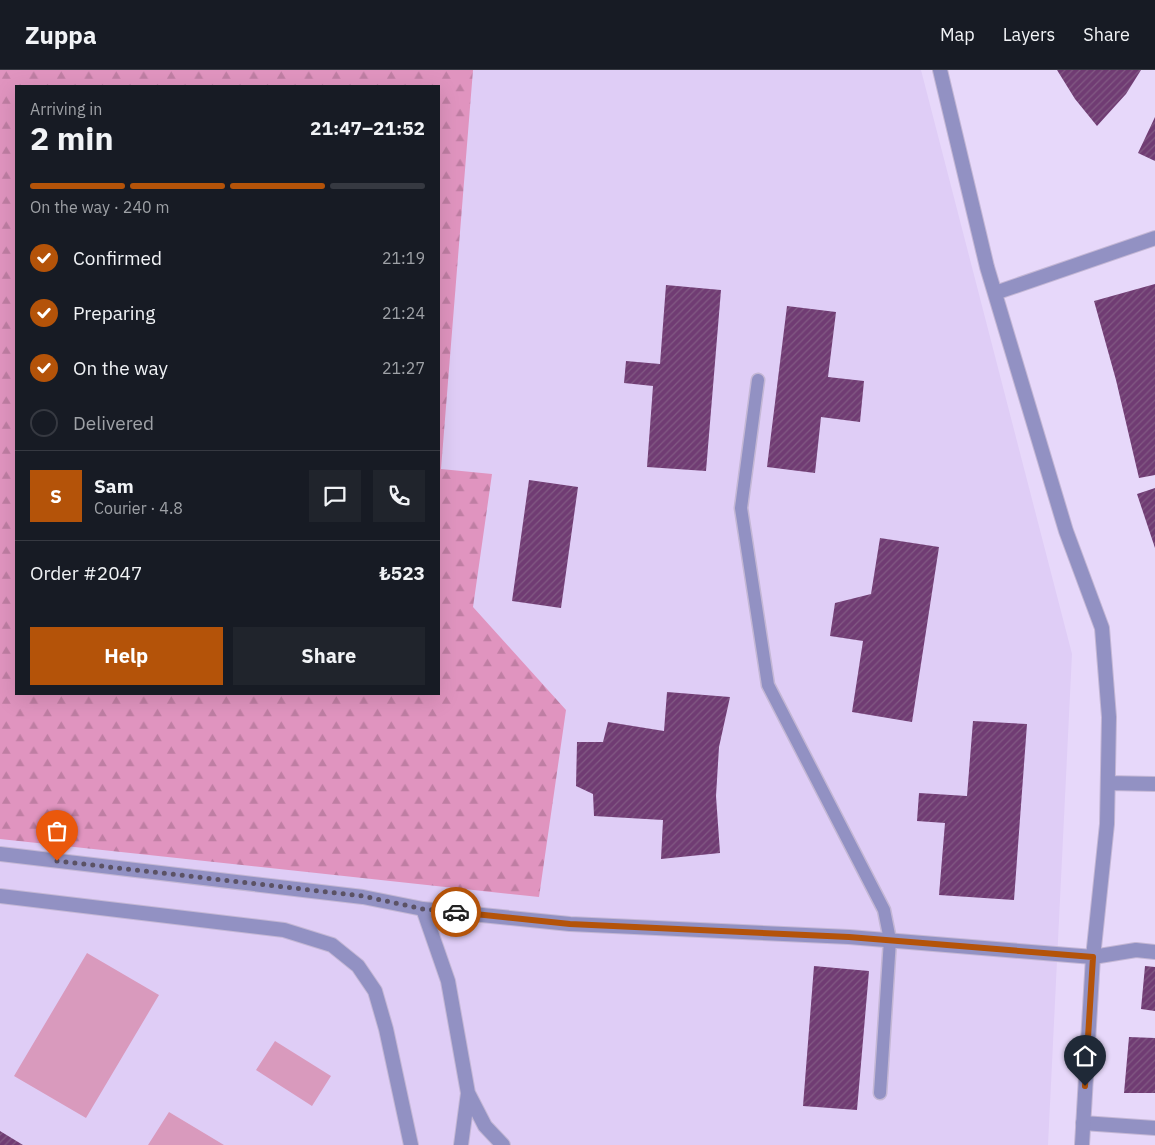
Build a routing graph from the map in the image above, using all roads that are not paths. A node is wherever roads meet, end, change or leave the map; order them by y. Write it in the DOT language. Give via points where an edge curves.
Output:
graph roads {
  1 [pos="940,70"];
  2 [pos="1155,238"];
  3 [pos="995,293"];
  4 [pos="758,380"];
  5 [pos="1108,784"];
  6 [pos="1155,784"];
  7 [pos="0,854"];
  8 [pos="0,896"];
  9 [pos="423,909"];
  10 [pos="890,940"];
  11 [pos="1155,952"];
  12 [pos="1093,957"];
  13 [pos="468,1093"];
  14 [pos="880,1093"];
  15 [pos="1083,1123"];
  16 [pos="1155,1128"];
  17 [pos="411,1145"];
  18 [pos="461,1145"];
  19 [pos="503,1145"];
  20 [pos="1082,1145"];
  1 -- 3 [label="street"];
  2 -- 3 [label="street"];
  3 -- 5 [label="street" via="1066,531 1102,628 1109,717"];
  4 -- 10 [label="lane" via="741,508 768,685 884,910"];
  5 -- 6 [label="street"];
  5 -- 12 [label="street"];
  7 -- 9 [label="street" via="363,896"];
  8 -- 17 [label="street" via="284,930 332,945 358,966 375,990"];
  9 -- 10 [label="street" via="570,924"];
  9 -- 13 [label="street" via="448,981"];
  10 -- 12 [label="street"];
  10 -- 14 [label="lane"];
  11 -- 12 [label="street" via="1136,950"];
  12 -- 15 [label="street"];
  13 -- 18 [label="street"];
  13 -- 19 [label="street" via="485,1126"];
  15 -- 16 [label="street"];
  15 -- 20 [label="street"];
}
